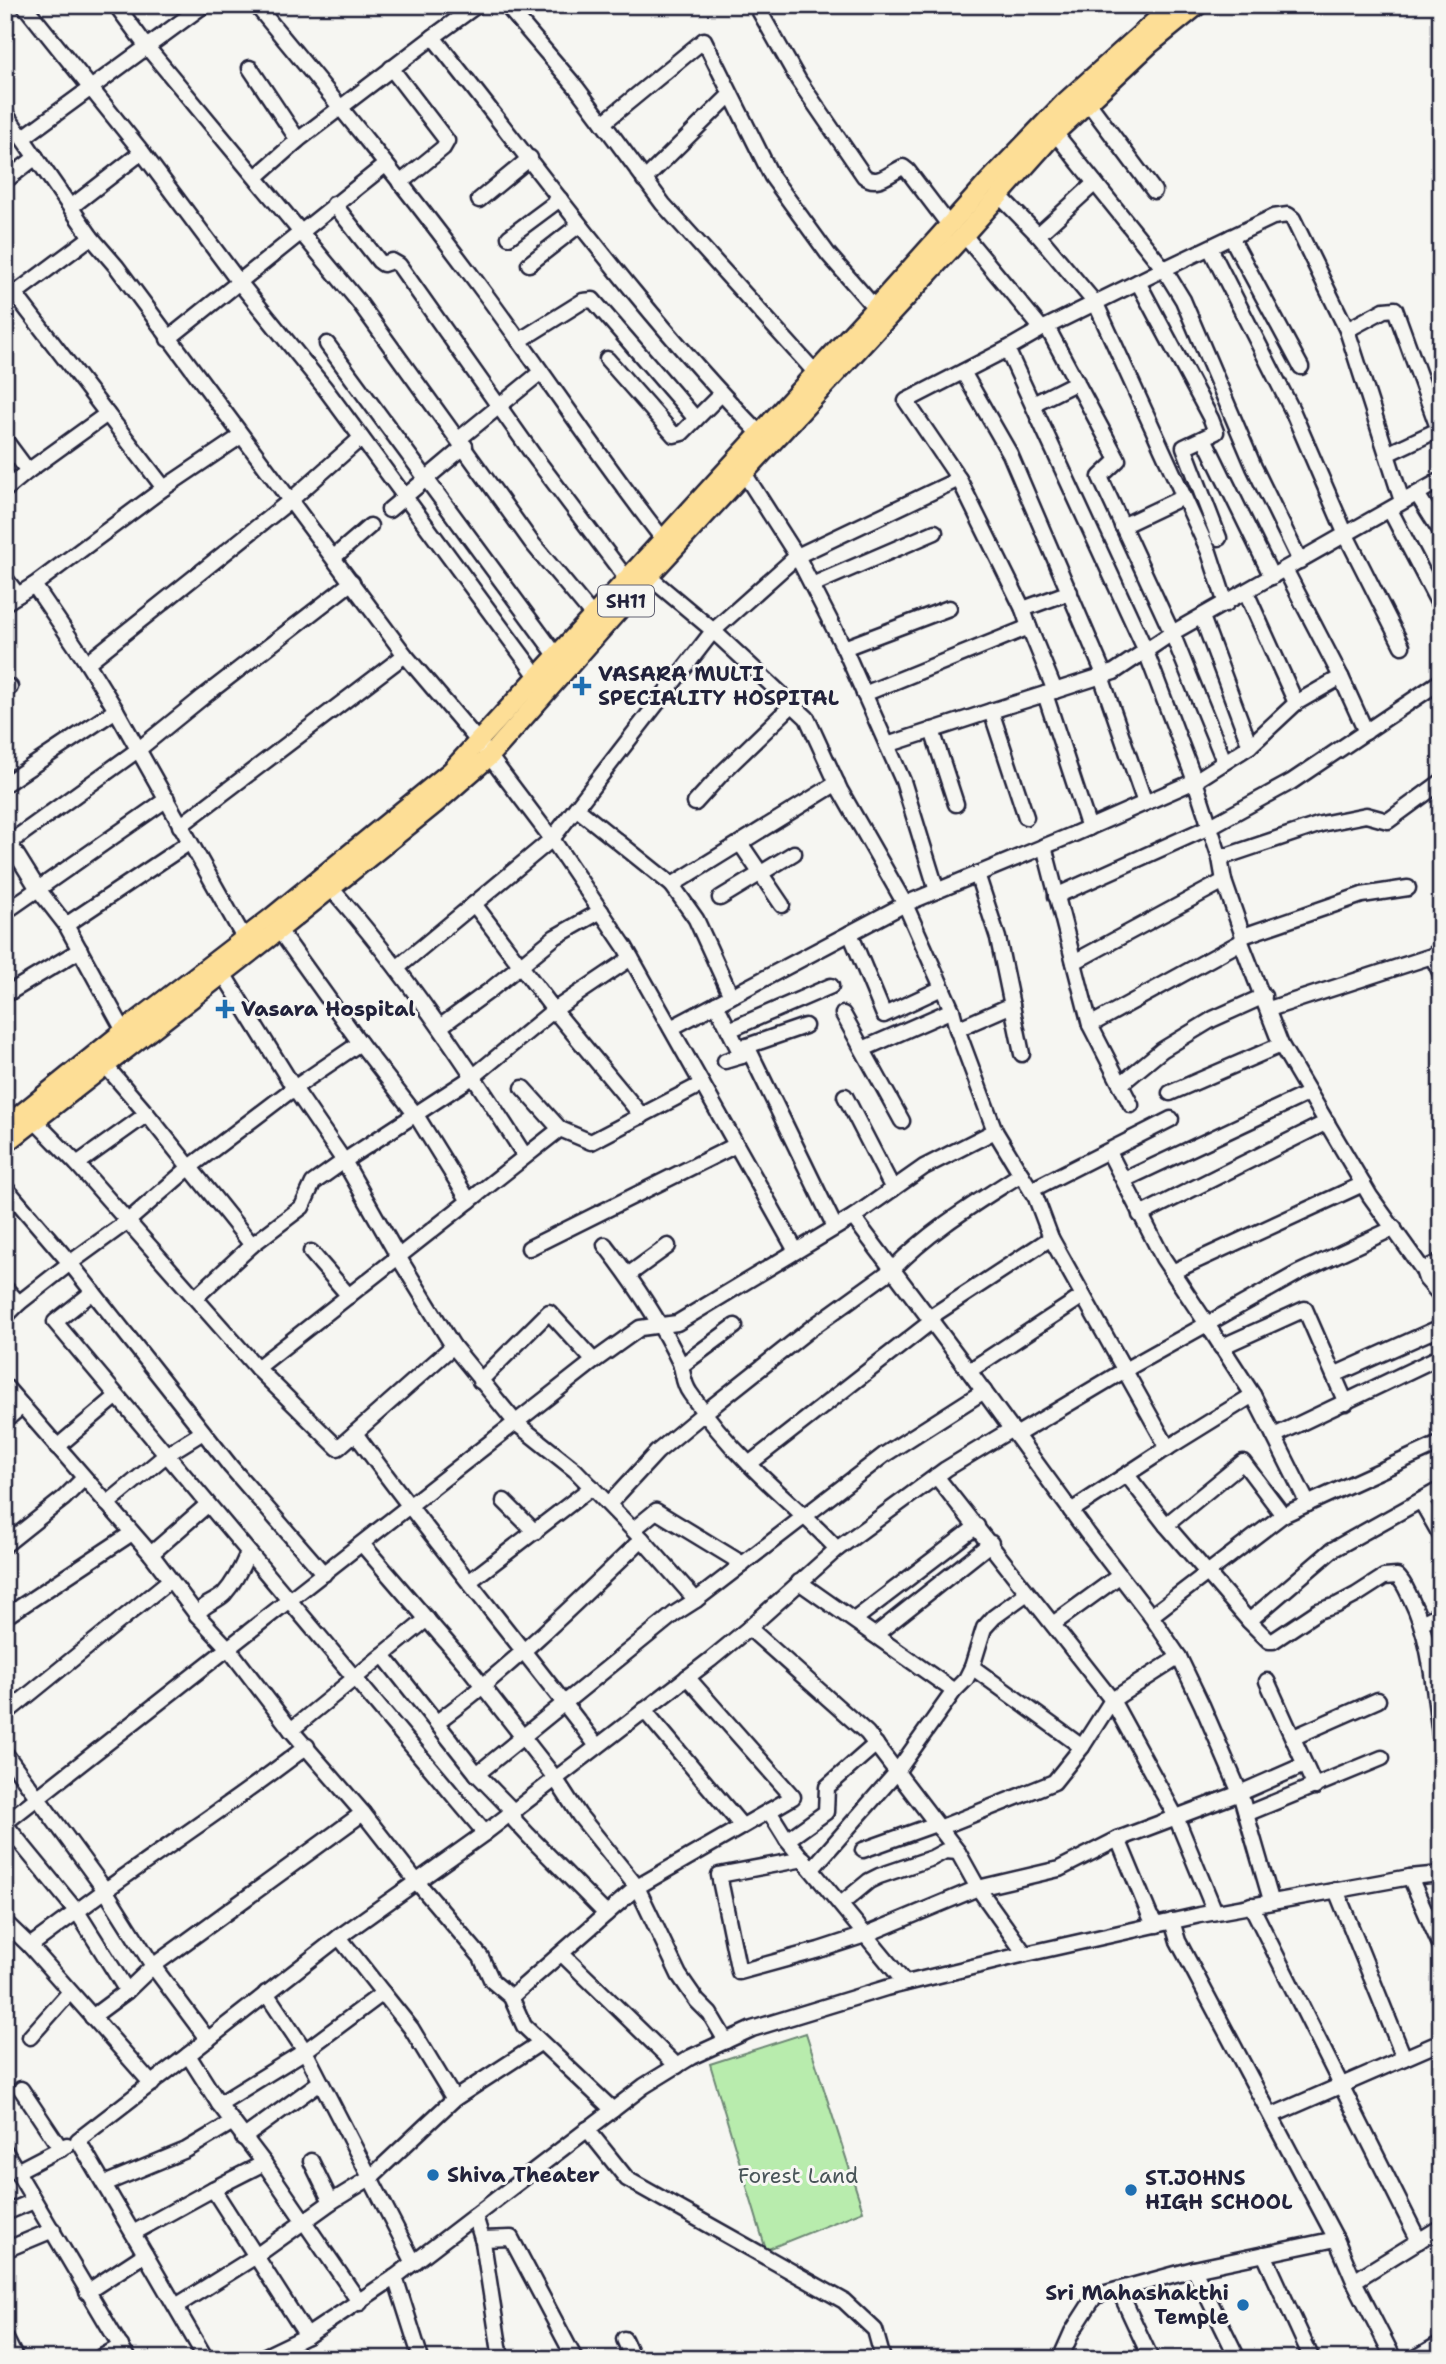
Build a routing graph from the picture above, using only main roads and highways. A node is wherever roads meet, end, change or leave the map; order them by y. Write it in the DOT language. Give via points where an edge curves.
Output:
graph roads {
  1 [pos="1173,5"];
  2 [pos="1198,5"];
  3 [pos="956,230"];
  4 [pos="637,574"];
  5 [pos="220,967"];
  6 [pos="8,1130"];
  1 -- 3 [label="main road, SH11" via="1064,103"];
  2 -- 3 [label="main road, SH11" via="1087,101 999,195"];
  3 -- 4 [label="main road, SH11" via="815,372 663,539"];
  3 -- 4 [label="main road, SH11" via="744,473"];
  4 -- 5 [label="main road, SH11" via="592,615 451,771 244,939"];
  4 -- 5 [label="main road, SH11" via="490,756 279,930"];
  5 -- 6 [label="main road, SH11" via="124,1031"];
  5 -- 6 [label="main road, SH11" via="35,1121"];
}
